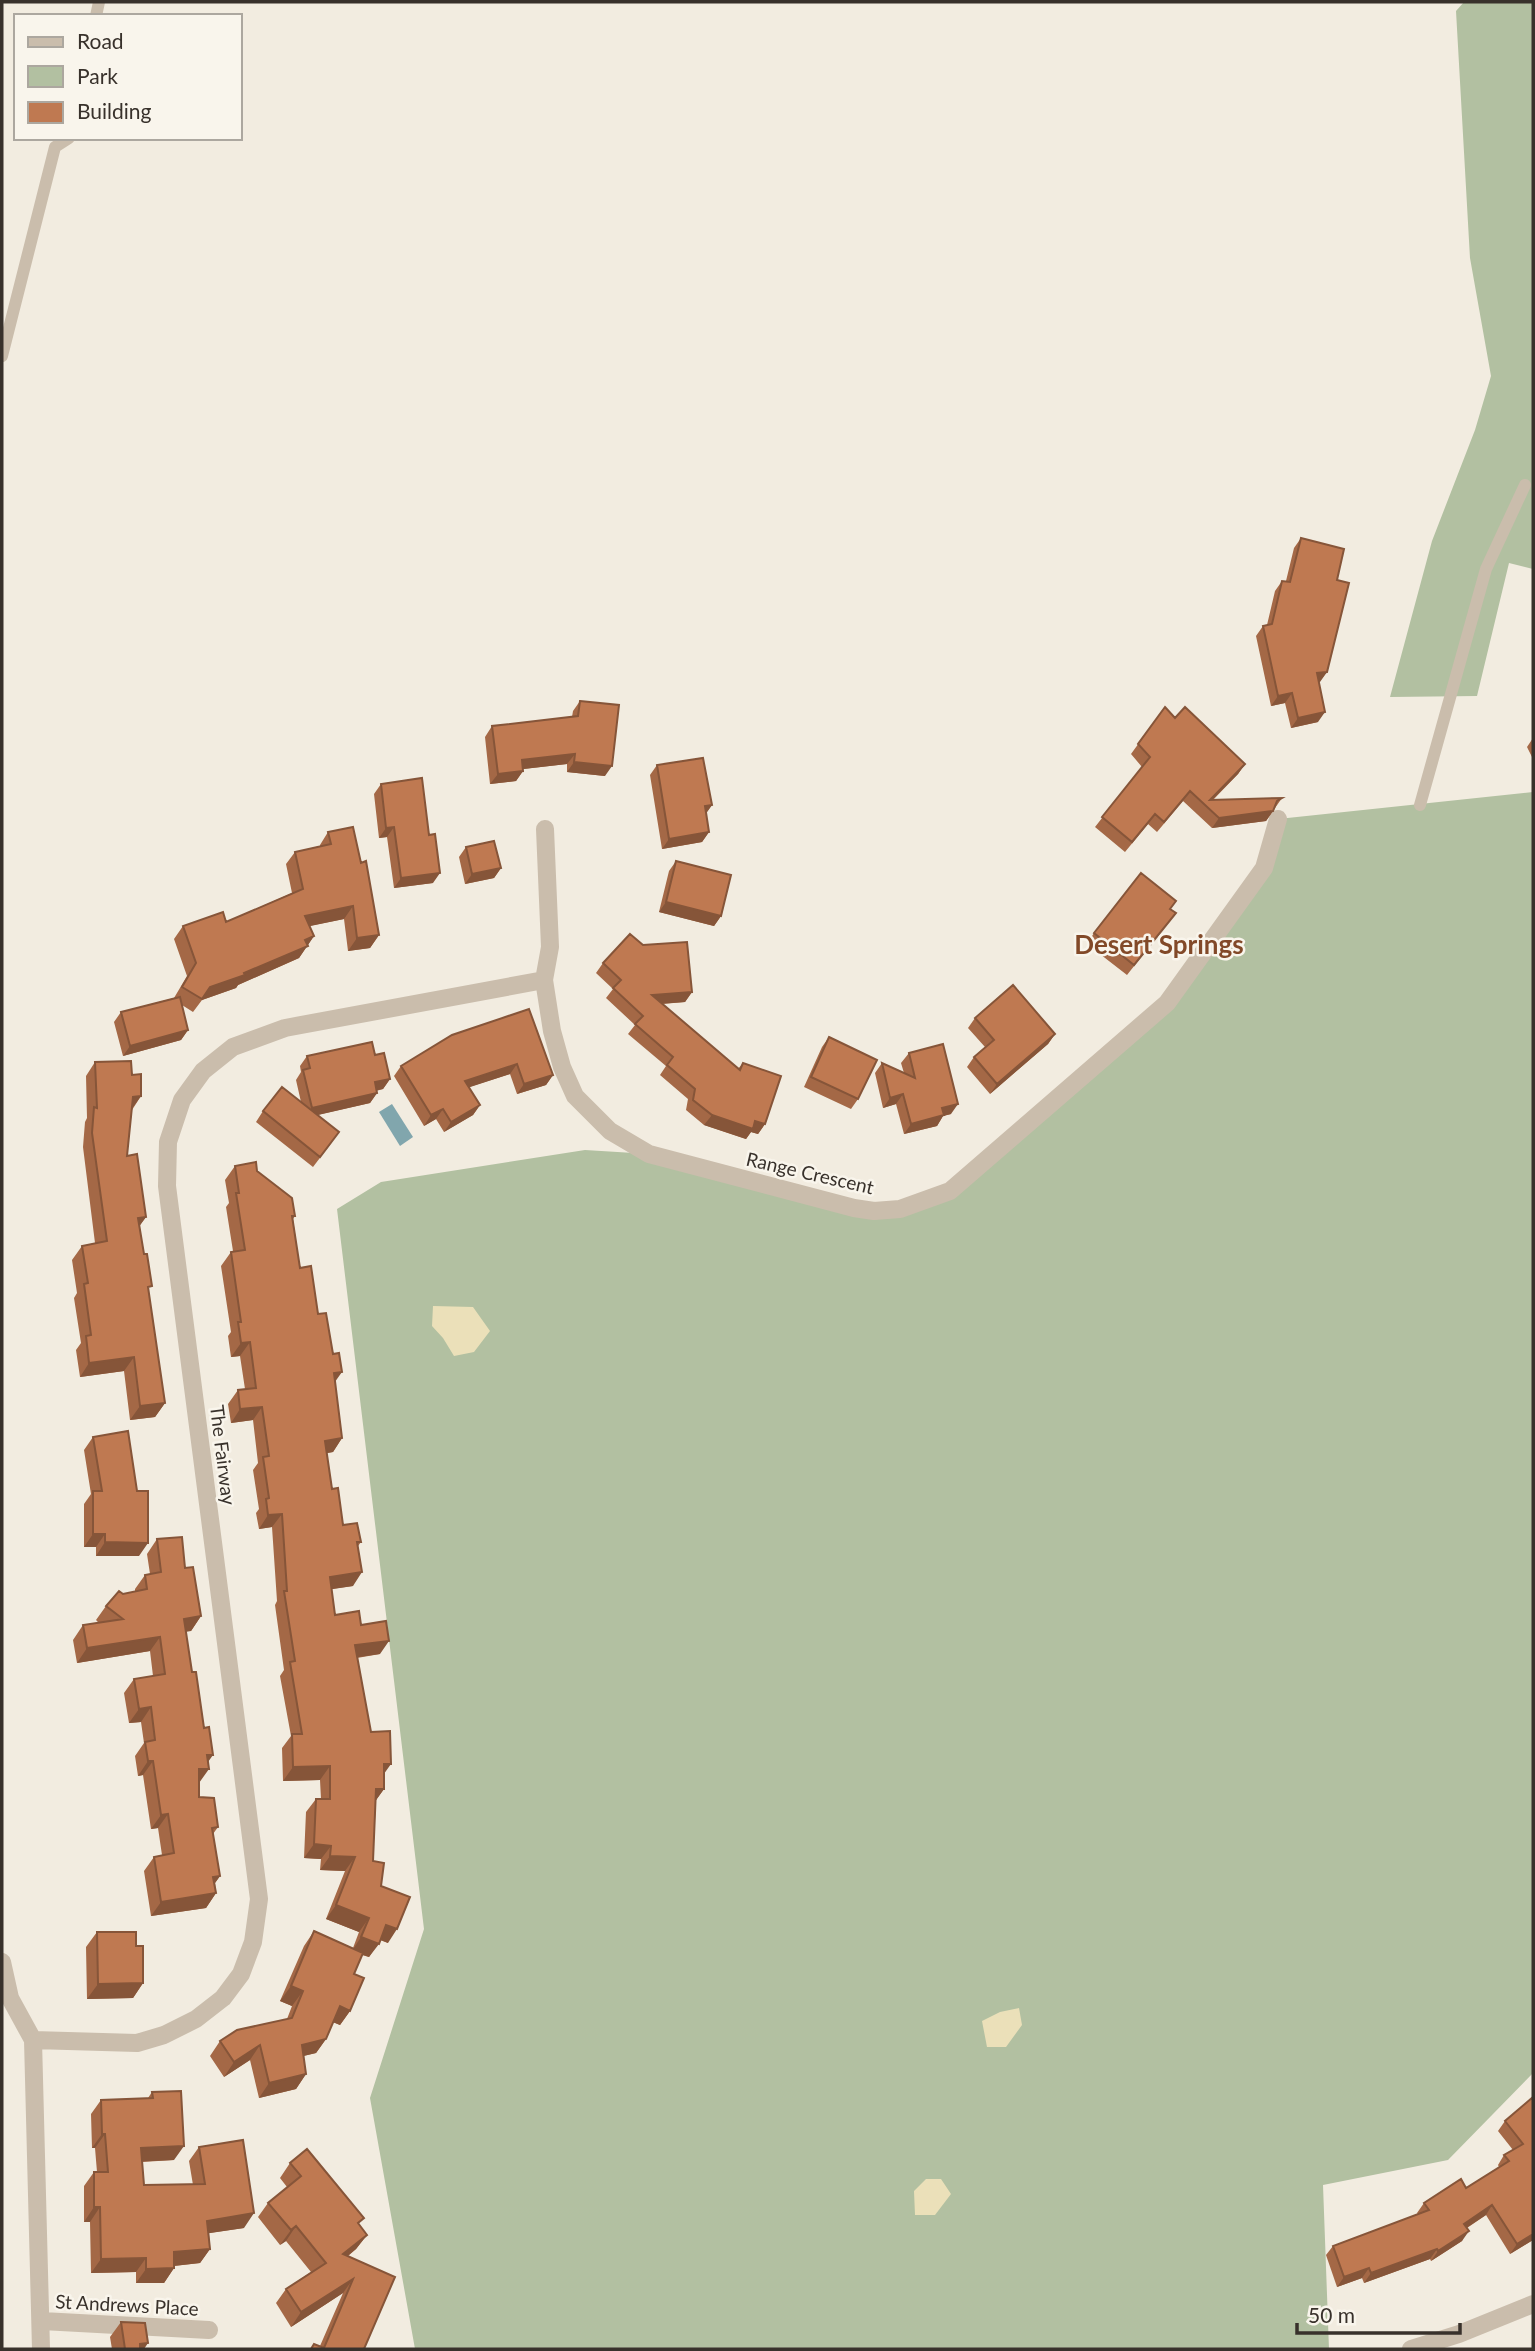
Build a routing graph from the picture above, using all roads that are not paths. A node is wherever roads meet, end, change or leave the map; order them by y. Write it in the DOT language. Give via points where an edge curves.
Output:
graph roads {
  1 [pos="66,140"];
  2 [pos="2,356"];
  3 [pos="1524,485"];
  4 [pos="1420,805"];
  5 [pos="1278,819"];
  6 [pos="545,829"];
  7 [pos="544,980"];
  8 [pos="2,1962"];
  9 [pos="33,2040"];
  10 [pos="1533,2304"];
  11 [pos="42,2322"];
  12 [pos="209,2330"];
  13 [pos="41,2349"];
  14 [pos="1411,2349"];
  1 -- 2 [label="lane" via="55,147"];
  3 -- 4 [label="lane" via="1486,569"];
  5 -- 7 [label="street, Range Crescent" via="1264,868 1167,1003 950,1191 900,1209 854,1208 649,1154 610,1131 575,1096 552,1031"];
  6 -- 7 [label="street, Range Crescent" via="550,947"];
  7 -- 9 [label="street, The Fairway" via="285,1028 233,1047 203,1071 183,1101 168,1142 167,1186 259,1899 253,1942 241,1973 223,1998 164,2035 137,2043"];
  8 -- 9 [label="street" via="10,1997"];
  9 -- 11 [label="street"];
  10 -- 14 [label="street"];
  11 -- 12 [label="street, St Andrews Place"];
  11 -- 13 [label="street"];
}
